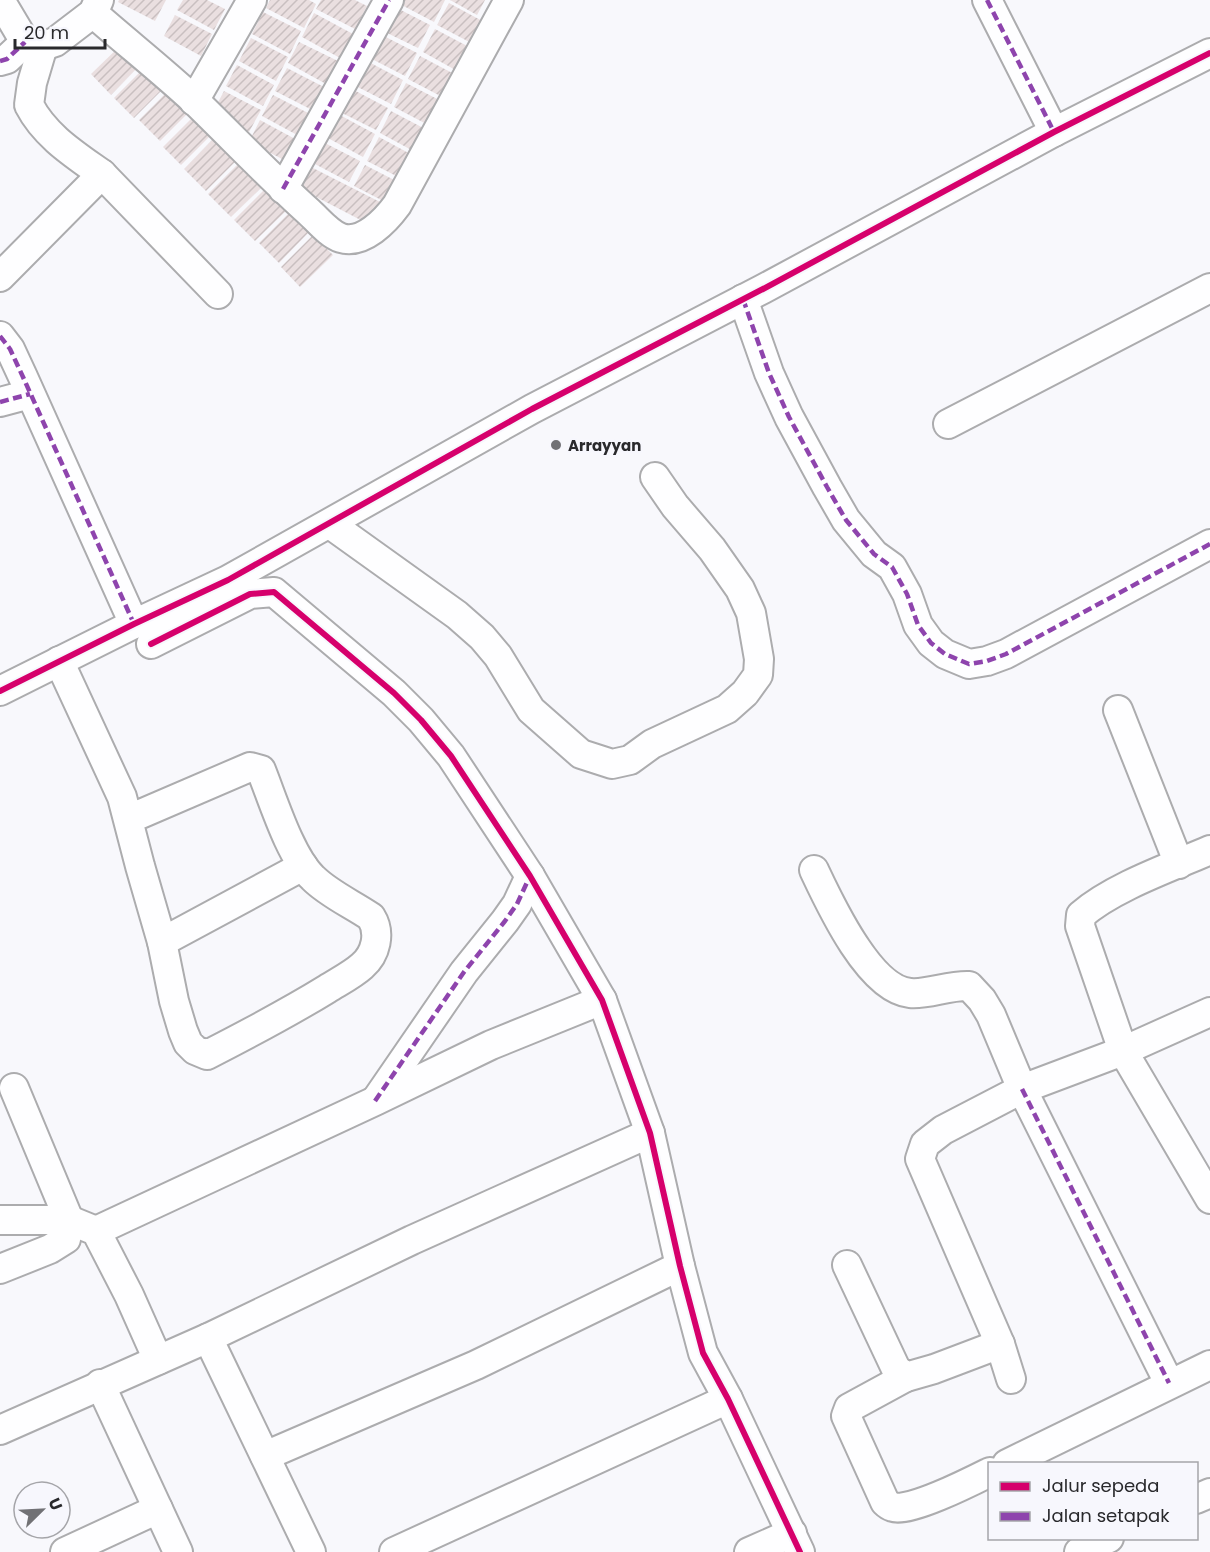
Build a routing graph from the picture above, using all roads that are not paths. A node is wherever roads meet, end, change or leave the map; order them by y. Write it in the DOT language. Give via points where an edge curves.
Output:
graph roads {
  1 [pos="0,0"];
  2 [pos="252,0"];
  3 [pos="388,0"];
  4 [pos="509,0"];
  5 [pos="987,0"];
  6 [pos="96,6"];
  7 [pos="34,44"];
  8 [pos="1210,53"];
  9 [pos="0,61"];
  10 [pos="194,101"];
  11 [pos="1054,132"];
  12 [pos="102,174"];
  13 [pos="283,189"];
  14 [pos="5,260"];
  15 [pos="1210,288"];
  16 [pos="218,294"];
  17 [pos="743,299"];
  18 [pos="0,336"];
  19 [pos="30,394"];
  20 [pos="0,402"];
  21 [pos="948,424"];
  22 [pos="655,477"];
  23 [pos="330,524"];
  24 [pos="1210,544"];
  25 [pos="142,634"];
  26 [pos="59,661"];
  27 [pos="0,691"];
  28 [pos="1118,710"];
  29 [pos="129,819"];
  30 [pos="1210,850"];
  31 [pos="1179,864"];
  32 [pos="303,866"];
  33 [pos="814,870"];
  34 [pos="530,876"];
  35 [pos="162,942"];
  36 [pos="602,1000"];
  37 [pos="1210,1012"];
  38 [pos="1123,1051"];
  39 [pos="15,1088"];
  40 [pos="1022,1089"];
  41 [pos="375,1101"];
  42 [pos="650,1133"];
  43 [pos="1210,1200"];
  44 [pos="0,1220"];
  45 [pos="69,1220"];
  46 [pos="96,1231"];
  47 [pos="847,1265"];
  48 [pos="680,1266"];
  49 [pos="0,1269"];
  50 [pos="208,1338"];
  51 [pos="999,1344"];
  52 [pos="158,1360"];
  53 [pos="1210,1365"];
  54 [pos="906,1377"];
  55 [pos="1011,1379"];
  56 [pos="1169,1383"];
  57 [pos="100,1384"];
  58 [pos="728,1400"];
  59 [pos="0,1430"];
  60 [pos="265,1456"];
  61 [pos="1011,1462"];
  62 [pos="988,1473"];
  63 [pos="158,1509"];
  64 [pos="1106,1540"];
  65 [pos="796,1543"];
  66 [pos="65,1552"];
  67 [pos="178,1552"];
  68 [pos="311,1552"];
  69 [pos="394,1552"];
  70 [pos="749,1552"];
  71 [pos="1078,1552"];
  1 -- 7 [label="street"];
  2 -- 10 [label="street"];
  3 -- 13 [label="street"];
  4 -- 13 [label="street" via="397,205 375,230 342,238"];
  5 -- 11 [label="street"];
  6 -- 7 [label="street" via="55,42"];
  6 -- 10 [label="street"];
  7 -- 9 [label="street"];
  7 -- 12 [label="street" via="28,105 62,145"];
  8 -- 11 [label="street"];
  10 -- 13 [label="street"];
  11 -- 17 [label="street"];
  12 -- 14 [label="street"];
  12 -- 16 [label="street"];
  15 -- 21 [label="street"];
  17 -- 23 [label="street" via="532,409"];
  17 -- 24 [label="street" via="789,417 827,487 846,520 874,554 892,567 918,625 930,644 945,654 969,664 1006,654"];
  18 -- 19 [label="street"];
  19 -- 20 [label="street"];
  19 -- 25 [label="street"];
  22 -- 23 [label="street" via="740,589 751,613 758,675 727,709 652,744 630,760 612,764 581,754 531,710 498,656 457,615"];
  23 -- 25 [label="street" via="228,580"];
  25 -- 26 [label="street"];
  25 -- 34 [label="street" via="250,594 274,591 421,720 451,756"];
  26 -- 27 [label="street"];
  26 -- 29 [label="street"];
  28 -- 31 [label="street"];
  29 -- 32 [label="street" via="250,767 261,770"];
  29 -- 35 [label="street"];
  30 -- 31 [label="street"];
  31 -- 38 [label="street" via="1123,889 1081,915 1080,926"];
  32 -- 35 [label="street"];
  32 -- 35 [label="street" via="313,879 370,917 376,926 376,938 362,967 288,1013 207,1055 195,1050 188,1043 174,1001"];
  33 -- 40 [label="street" via="839,923 882,980 911,994 969,986 982,1000"];
  34 -- 36 [label="street"];
  34 -- 41 [label="street" via="517,904 464,972"];
  36 -- 41 [label="street" via="491,1045"];
  36 -- 42 [label="street"];
  37 -- 38 [label="street"];
  38 -- 40 [label="street"];
  38 -- 43 [label="street"];
  39 -- 45 [label="street"];
  40 -- 51 [label="street" via="943,1130 925,1144 920,1159"];
  40 -- 56 [label="street"];
  41 -- 46 [label="street"];
  42 -- 48 [label="street"];
  42 -- 50 [label="street" via="412,1240"];
  44 -- 45 [label="street"];
  45 -- 46 [label="street"];
  45 -- 49 [label="street" via="66,1239"];
  46 -- 52 [label="street"];
  47 -- 54 [label="street" via="896,1369"];
  48 -- 58 [label="street" via="703,1353"];
  48 -- 60 [label="street" via="476,1365"];
  50 -- 52 [label="street"];
  50 -- 60 [label="street"];
  51 -- 54 [label="street"];
  51 -- 55 [label="street"];
  52 -- 57 [label="street"];
  53 -- 56 [label="street"];
  54 -- 62 [label="street" via="849,1408 846,1416 885,1502 894,1508 902,1507 945,1494"];
  56 -- 61 [label="street"];
  57 -- 59 [label="street"];
  57 -- 63 [label="street"];
  58 -- 65 [label="street"];
  58 -- 69 [label="street"];
  60 -- 68 [label="street"];
  63 -- 66 [label="street"];
  63 -- 67 [label="street"];
  64 -- 71 [label="street"];
  65 -- 70 [label="street"];
}
